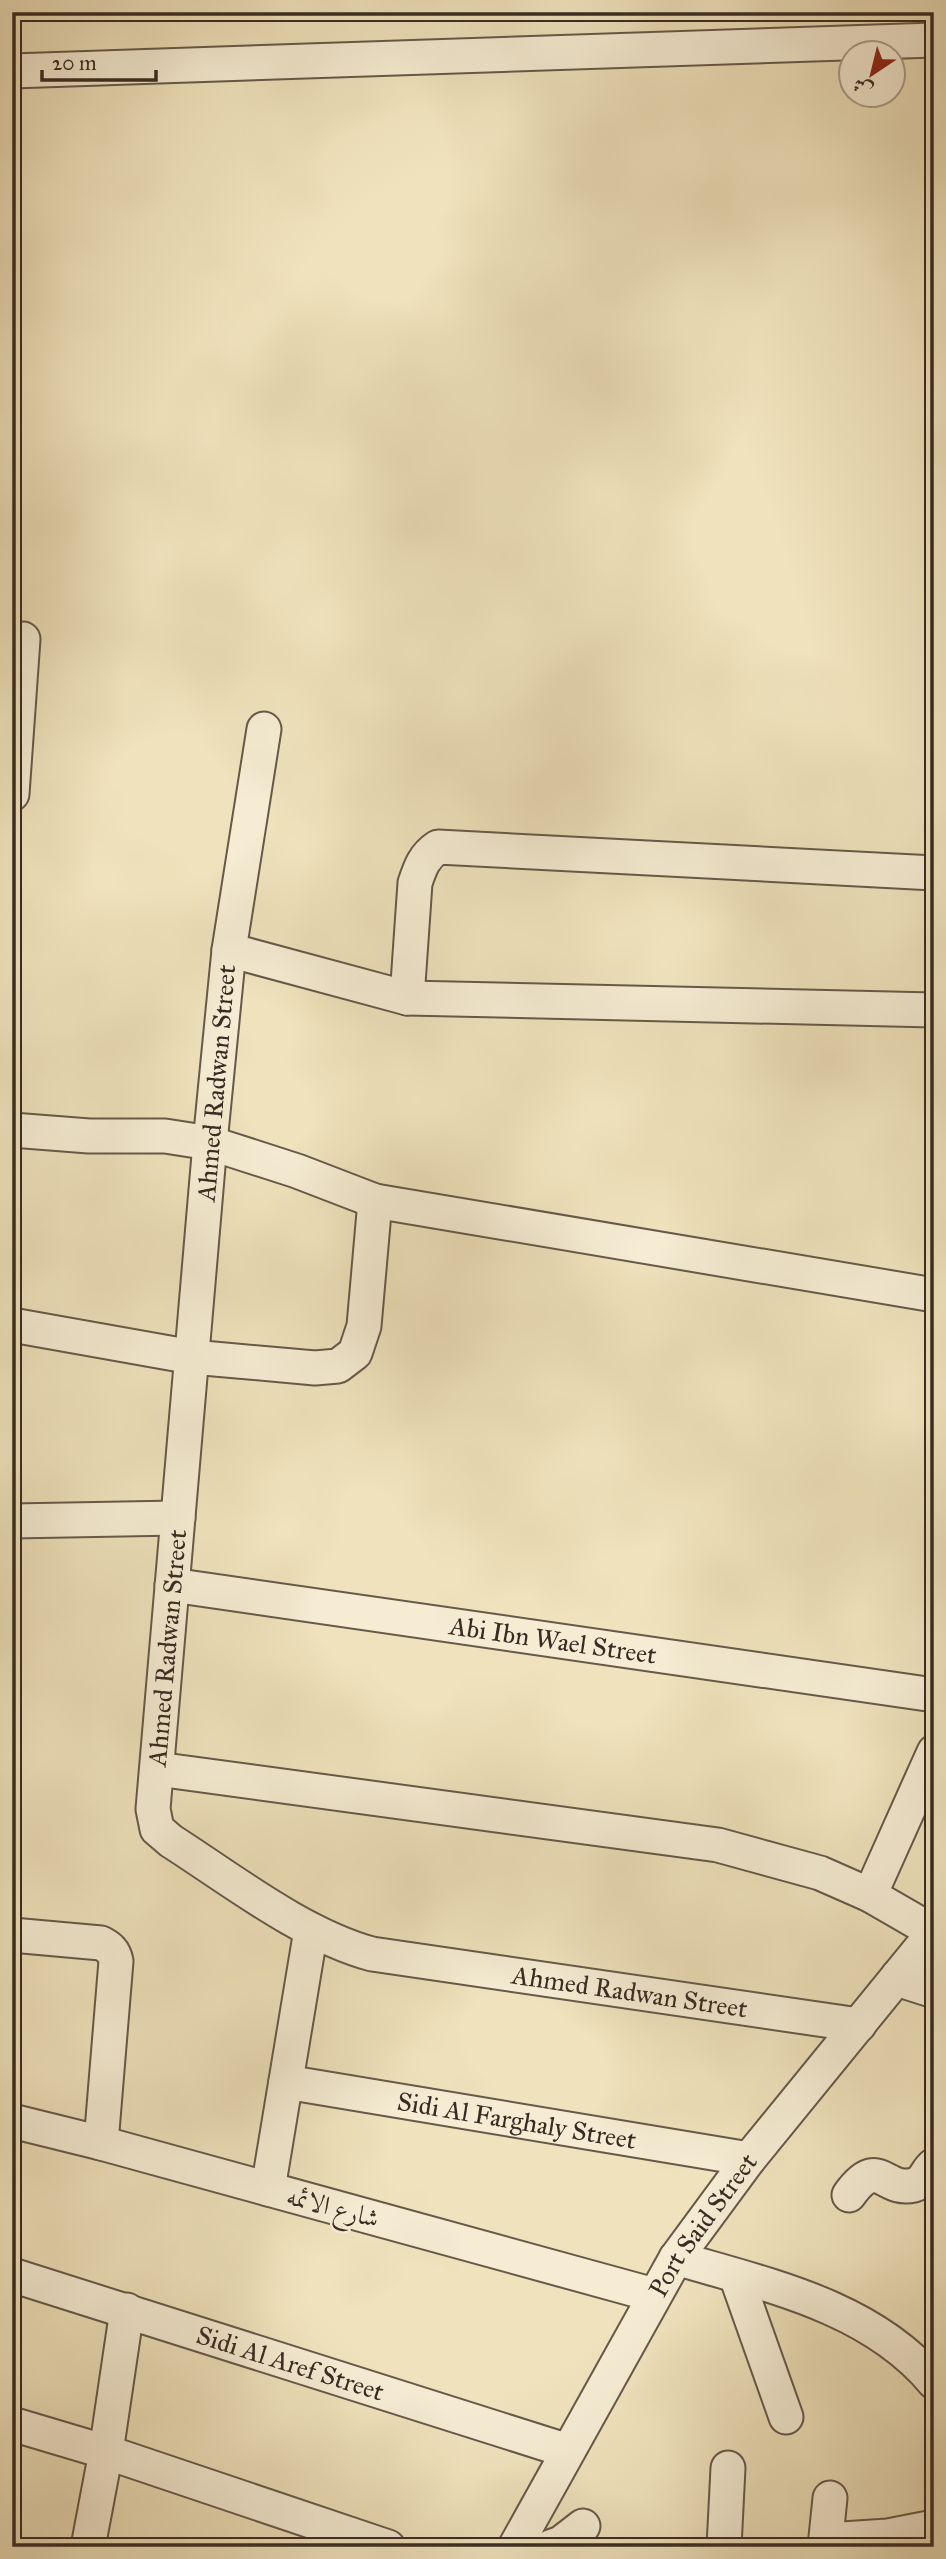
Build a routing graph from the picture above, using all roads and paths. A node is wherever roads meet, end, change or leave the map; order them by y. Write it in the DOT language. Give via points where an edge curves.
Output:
graph roads {
  1 [pos="934,40"];
  2 [pos="12,71"];
  3 [pos="23,639"];
  4 [pos="15,722"];
  5 [pos="264,729"];
  6 [pos="12,794"];
  7 [pos="934,873"];
  8 [pos="229,950"];
  9 [pos="407,998"];
  10 [pos="934,1010"];
  11 [pos="12,1130"];
  12 [pos="210,1143"];
  13 [pos="375,1201"];
  14 [pos="934,1295"];
  15 [pos="12,1325"];
  16 [pos="192,1357"];
  17 [pos="178,1518"];
  18 [pos="12,1521"];
  19 [pos="172,1585"];
  20 [pos="934,1695"];
  21 [pos="934,1752"];
  22 [pos="157,1769"];
  23 [pos="870,1895"];
  24 [pos="312,1930"];
  25 [pos="934,1932"];
  26 [pos="12,1935"];
  27 [pos="898,1976"];
  28 [pos="934,1991"];
  29 [pos="859,2025"];
  30 [pos="286,2082"];
  31 [pos="12,2120"];
  32 [pos="101,2143"];
  33 [pos="748,2159"];
  34 [pos="934,2165"];
  35 [pos="268,2189"];
  36 [pos="849,2194"];
  37 [pos="676,2258"];
  38 [pos="12,2275"];
  39 [pos="736,2276"];
  40 [pos="654,2295"];
  41 [pos="127,2310"];
  42 [pos="934,2382"];
  43 [pos="786,2417"];
  44 [pos="12,2424"];
  45 [pos="568,2451"];
  46 [pos="106,2452"];
  47 [pos="728,2468"];
  48 [pos="830,2498"];
  49 [pos="583,2526"];
  50 [pos="934,2527"];
  51 [pos="825,2543"];
  52 [pos="88,2547"];
  53 [pos="388,2547"];
  54 [pos="514,2547"];
  55 [pos="550,2547"];
  56 [pos="724,2547"];
  1 -- 2 [label="street"];
  3 -- 4 [label="street"];
  4 -- 6 [label="street"];
  5 -- 8 [label="street, Ahmed Radwan Street"];
  7 -- 9 [label="street" via="438,847 429,852 415,883"];
  8 -- 9 [label="street"];
  8 -- 12 [label="street, Ahmed Radwan Street"];
  9 -- 10 [label="street"];
  11 -- 12 [label="street" via="165,1136"];
  12 -- 13 [label="street"];
  12 -- 16 [label="street, Ahmed Radwan Street"];
  13 -- 14 [label="street"];
  13 -- 16 [label="street" via="364,1326 355,1353 338,1366 315,1368"];
  15 -- 16 [label="street"];
  16 -- 17 [label="street, Ahmed Radwan Street"];
  17 -- 18 [label="street"];
  17 -- 19 [label="street, Ahmed Radwan Street"];
  19 -- 20 [label="street, Abi Ibn Wael Street"];
  19 -- 22 [label="street, Ahmed Radwan Street"];
  21 -- 23 [label="street"];
  22 -- 23 [label="street" via="718,1845 820,1873"];
  22 -- 24 [label="street, Ahmed Radwan Street" via="153,1819 157,1829"];
  23 -- 25 [label="street"];
  24 -- 29 [label="street, Ahmed Radwan Street" via="372,1954"];
  24 -- 30 [label="street"];
  25 -- 27 [label="street, Port Said Street"];
  26 -- 32 [label="street" via="101,1943 115,1955"];
  27 -- 28 [label="street"];
  27 -- 29 [label="street, Port Said Street"];
  29 -- 33 [label="street, Port Said Street"];
  30 -- 33 [label="street, Sidi Al Farghaly Street"];
  30 -- 35 [label="street"];
  31 -- 32 [label="street, شارع الائمه"];
  32 -- 35 [label="street, شارع الائمه"];
  33 -- 37 [label="street, Port Said Street"];
  34 -- 36 [label="street" via="916,2185 867,2175"];
  35 -- 40 [label="street, شارع الائمه"];
  37 -- 39 [label="street"];
  37 -- 40 [label="street, Port Said Street"];
  38 -- 41 [label="street, Sidi Al Aref Street"];
  39 -- 42 [label="street" via="837,2309 900,2350"];
  39 -- 43 [label="street"];
  40 -- 45 [label="street, Port Said Street"];
  41 -- 45 [label="street, Sidi Al Aref Street"];
  41 -- 46 [label="street"];
  44 -- 46 [label="street"];
  45 -- 54 [label="street, Port Said Street"];
  46 -- 52 [label="street"];
  46 -- 53 [label="street"];
  47 -- 56 [label="street"];
  48 -- 51 [label="street"];
  49 -- 55 [label="street"];
  50 -- 51 [label="street"];
}
